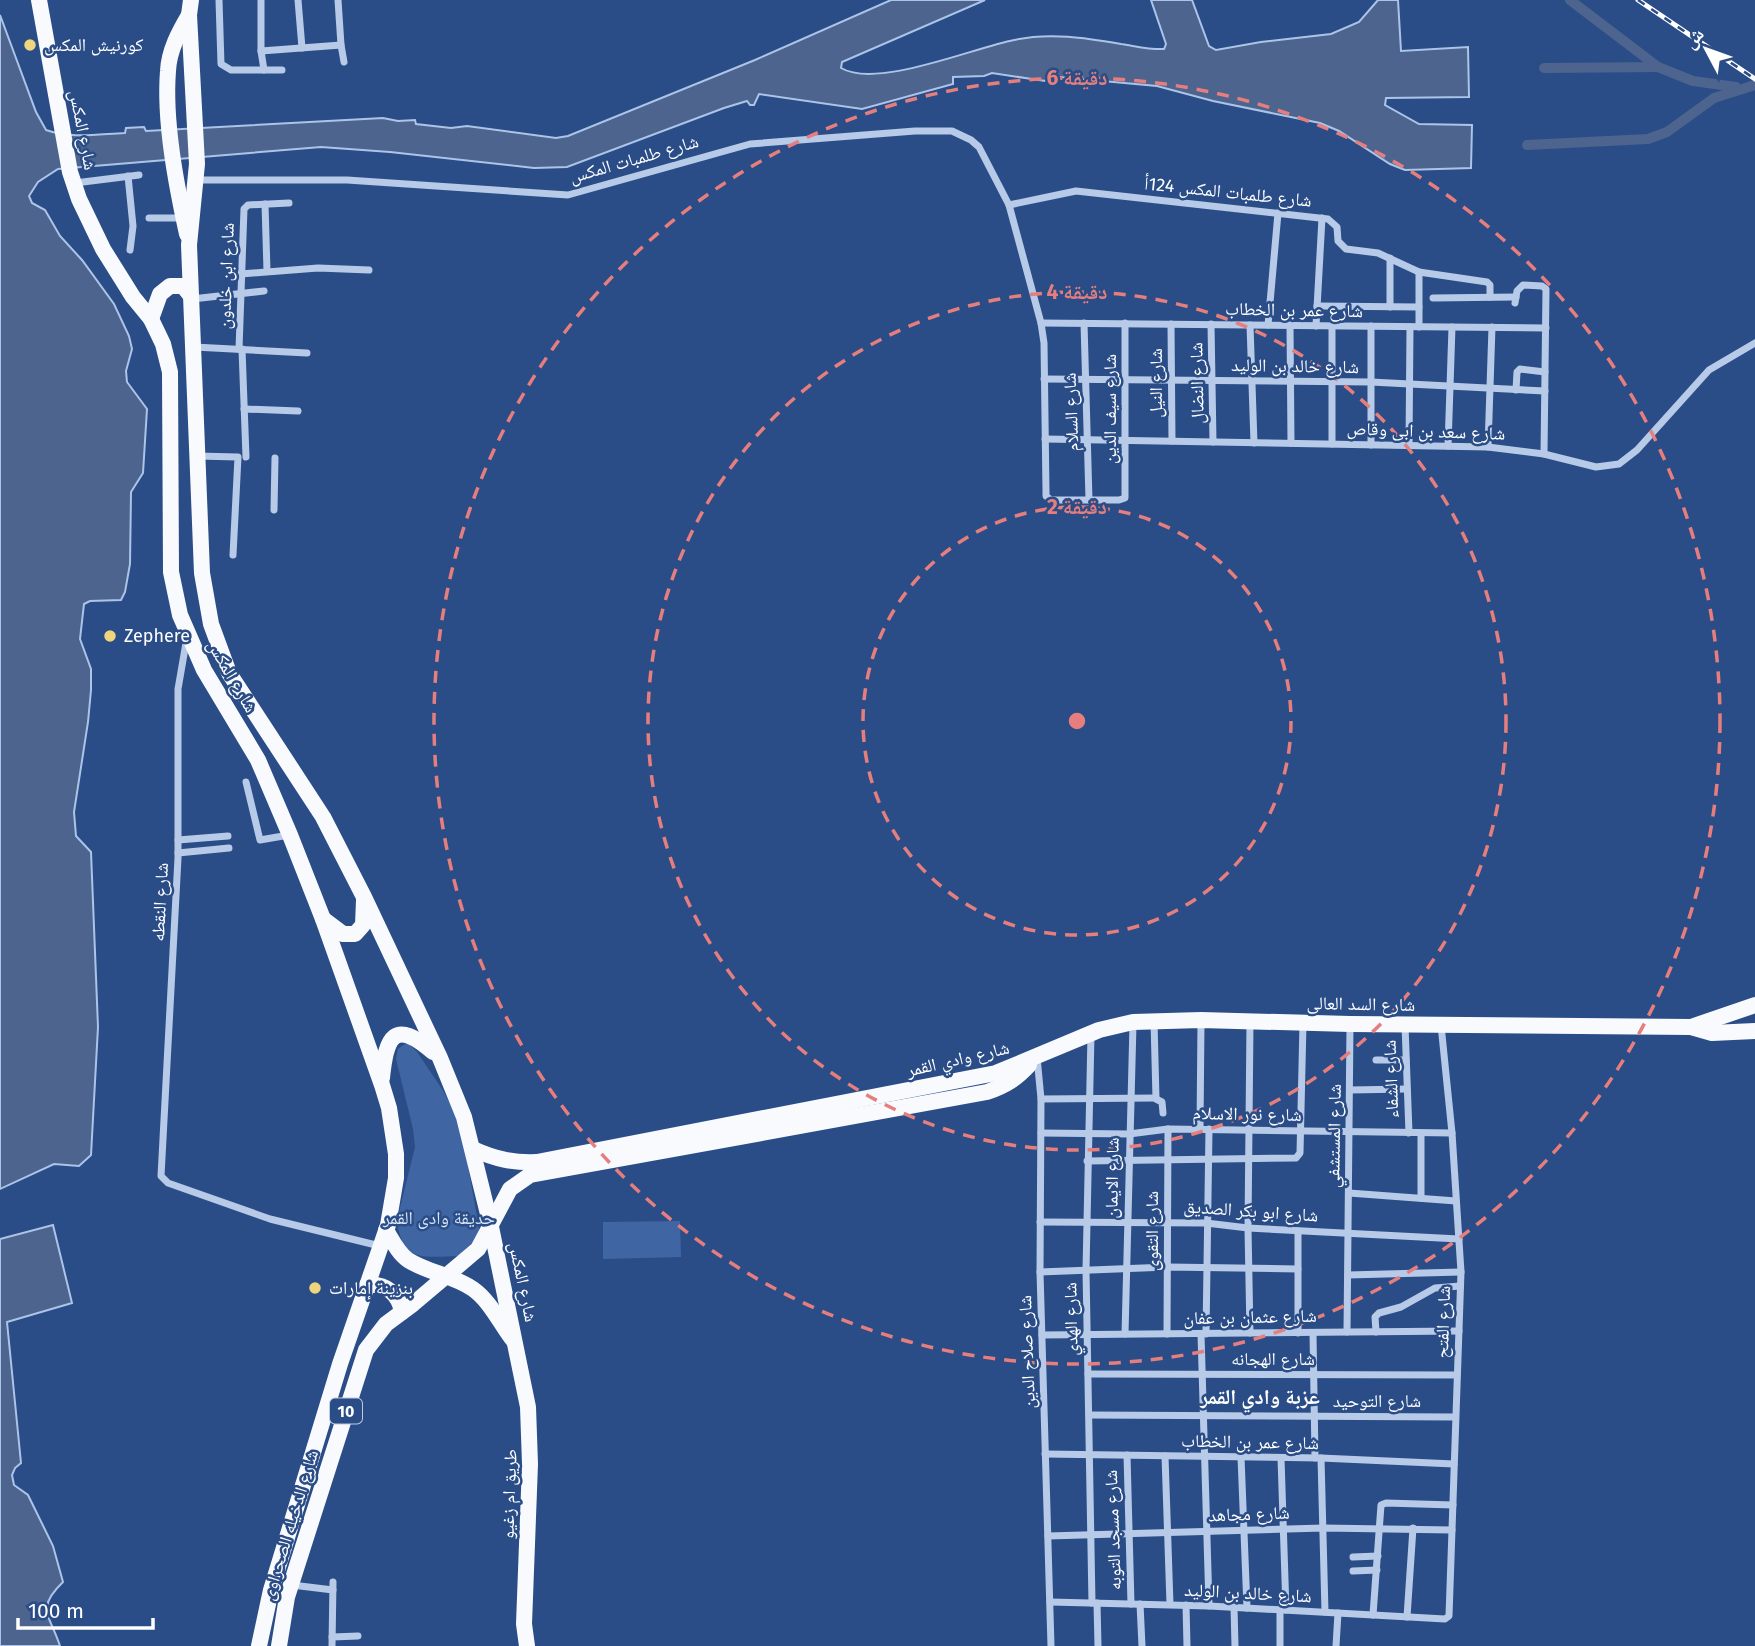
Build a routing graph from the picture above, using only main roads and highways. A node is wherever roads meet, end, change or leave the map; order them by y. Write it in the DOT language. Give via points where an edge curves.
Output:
graph roads {
  1 [pos="39,0"];
  2 [pos="190,7"];
  3 [pos="189,245"];
  4 [pos="191,297"];
  5 [pos="151,319"];
  6 [pos="364,897"];
  7 [pos="323,919"];
  8 [pos="1755,1005"];
  9 [pos="1691,1027"];
  10 [pos="1755,1031"];
  11 [pos="1037,1057"];
  12 [pos="440,1058"];
  13 [pos="382,1085"];
  14 [pos="473,1149"];
  15 [pos="490,1222"];
  16 [pos="386,1230"];
  17 [pos="381,1246"];
  18 [pos="446,1275"];
  19 [pos="367,1285"];
  20 [pos="402,1312"];
  21 [pos="516,1345"];
  22 [pos="284,1547"];
  23 [pos="302,1551"];
  24 [pos="259,1646"];
  25 [pos="279,1646"];
  26 [pos="527,1646"];
  1 -- 5 [label="main road, شارع المكس" via="72,178 103,249"];
  2 -- 3 [label="main road, شارع المكس" via="197,172"];
  2 -- 3 [label="main road, شارع المكس" via="168,70 173,164"];
  3 -- 4 [label="main road, شارع المكس"];
  4 -- 5 [label="main road" via="183,286 170,286 160,294"];
  4 -- 6 [label="main road, شارع المكس" via="204,590 219,649 238,688 323,817"];
  5 -- 7 [label="main road, شارع المكس" via="170,372 171,572 177,604 204,670 258,760"];
  6 -- 7 [label="main road" via="363,925 355,934 343,934"];
  6 -- 12 [label="main road, شارع المكس"];
  7 -- 13 [label="main road, شارع المكس"];
  8 -- 9 [label="main road"];
  9 -- 10 [label="main road" via="1712,1033"];
  9 -- 11 [label="main road, شارع السد العالى" via="1154,1021 1091,1034"];
  11 -- 14 [label="main road, شارع وادي القمر" via="985,1076 537,1162 515,1163"];
  11 -- 15 [label="main road, شارع وادي القمر" via="1017,1078 987,1092 530,1175 510,1189"];
  12 -- 13 [label="main road" via="411,1035 393,1038 384,1053"];
  12 -- 14 [label="main road, شارع المكس"];
  13 -- 16 [label="main road, شارع المكس" via="396,1154"];
  14 -- 15 [label="main road, شارع المكس"];
  15 -- 18 [label="main road, شارع الدخيله الصحراوى / 10" via="478,1249"];
  15 -- 21 [label="main road, شارع المكس"];
  16 -- 17 [label="main road, شارع المكس"];
  16 -- 18 [label="main road" via="407,1259"];
  17 -- 19 [label="main road, شارع الدخيله الصحراوى / 10"];
  18 -- 20 [label="main road, شارع الدخيله الصحراوى / 10"];
  18 -- 21 [label="main road" via="475,1290"];
  19 -- 20 [label="main road" via="389,1289"];
  19 -- 22 [label="main road, شارع الدخيله الصحراوى / 10"];
  20 -- 23 [label="main road, شارع الدخيله الصحراوى / 10" via="378,1332 366,1350"];
  21 -- 26 [label="main road, طريق ام زغيو" via="530,1434"];
  22 -- 23 [label="main road"];
  22 -- 24 [label="main road, شارع الدخيله الصحراوى / 10"];
  23 -- 25 [label="main road, شارع الدخيله الصحراوى / 10"];
}
